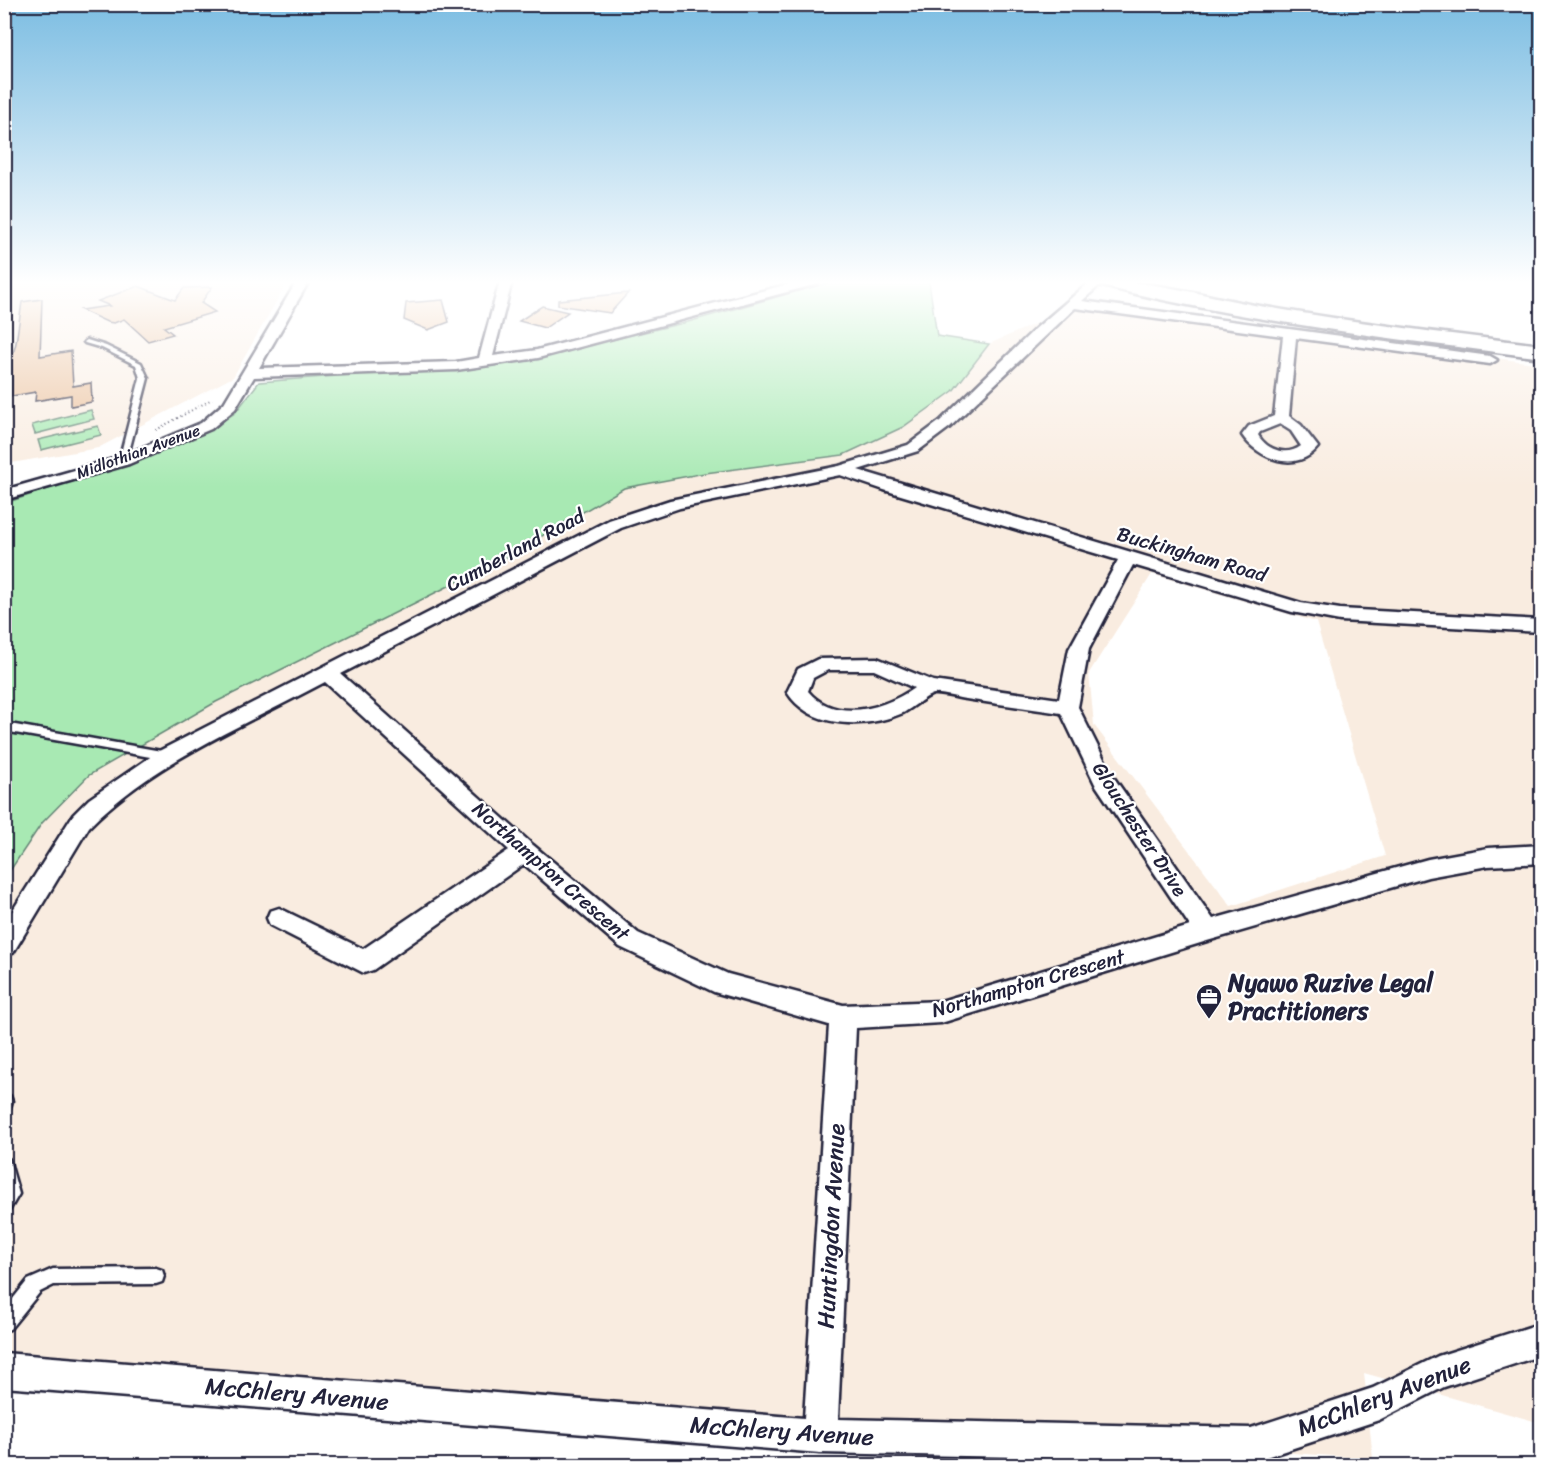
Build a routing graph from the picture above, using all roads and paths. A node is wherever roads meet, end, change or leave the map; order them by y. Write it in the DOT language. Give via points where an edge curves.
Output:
graph roads {
  1 [pos="110,350"];
  2 [pos="263,350"];
  3 [pos="488,350"];
  4 [pos="555,350"];
  5 [pos="1022,350"];
  6 [pos="1288,350"];
  7 [pos="1413,350"];
  8 [pos="1524,350"];
  9 [pos="1542,352"];
  10 [pos="1490,360"];
  11 [pos="485,362"];
  12 [pos="249,373"];
  13 [pos="217,396"];
  14 [pos="1281,417"];
  15 [pos="124,453"];
  16 [pos="841,470"];
  17 [pos="4,495"];
  18 [pos="1127,559"];
  19 [pos="1542,626"];
  20 [pos="328,674"];
  21 [pos="929,687"];
  22 [pos="1068,707"];
  23 [pos="4,727"];
  24 [pos="167,756"];
  25 [pos="525,851"];
  26 [pos="1542,854"];
  27 [pos="279,918"];
  28 [pos="1208,931"];
  29 [pos="7,936"];
  30 [pos="843,1017"];
  31 [pos="5,1101"];
  32 [pos="4,1106"];
  33 [pos="4,1164"];
  34 [pos="4,1206"];
  35 [pos="156,1276"];
  36 [pos="4,1323"];
  37 [pos="1542,1339"];
  38 [pos="4,1370"];
  39 [pos="820,1436"];
  1 -- 15 [label="lane" via="140,364 144,378"];
  2 -- 12 [label="street, Midlothian Avenue"];
  3 -- 11 [label="street"];
  4 -- 11 [label="street"];
  5 -- 16 [label="street, Cumberland Road" via="932,435 896,455"];
  6 -- 14 [label="street"];
  7 -- 10 [label="street"];
  8 -- 9 [label="highway"];
  11 -- 12 [label="street"];
  12 -- 15 [label="street, Midlothian Avenue" via="230,406 206,426"];
  13 -- 15 [label="path"];
  15 -- 17 [label="street, Midlothian Avenue"];
  16 -- 18 [label="street, Buckingham Road"];
  16 -- 20 [label="street, Cumberland Road" via="676,504 615,524"];
  18 -- 19 [label="street, Buckingham Road" via="1309,610"];
  18 -- 22 [label="street" via="1079,649"];
  20 -- 24 [label="street, Cumberland Road"];
  20 -- 25 [label="street, Northampton Crescent"];
  21 -- 21 [label="street" via="913,700 888,711 859,717 837,716 811,707 797,692 805,674 825,664 877,664"];
  21 -- 22 [label="street"];
  22 -- 28 [label="street, Glouchester Drive" via="1103,778"];
  23 -- 24 [label="lane"];
  24 -- 29 [label="street, Cumberland Road" via="81,820"];
  25 -- 27 [label="street" via="364,962"];
  25 -- 30 [label="street, Northampton Crescent" via="629,940 723,984"];
  26 -- 28 [label="street, Northampton Crescent" via="1488,857 1428,868"];
  28 -- 30 [label="street, Northampton Crescent" via="941,1012"];
  30 -- 39 [label="street, Huntingdon Avenue"];
  31 -- 32 [label="lane"];
  33 -- 34 [label="lane" via="12,1194"];
  35 -- 36 [label="lane" via="53,1277 34,1287"];
  37 -- 39 [label="street, McChlery Avenue" via="1438,1373 1379,1403 1251,1445"];
  38 -- 39 [label="street, McChlery Avenue"];
}
